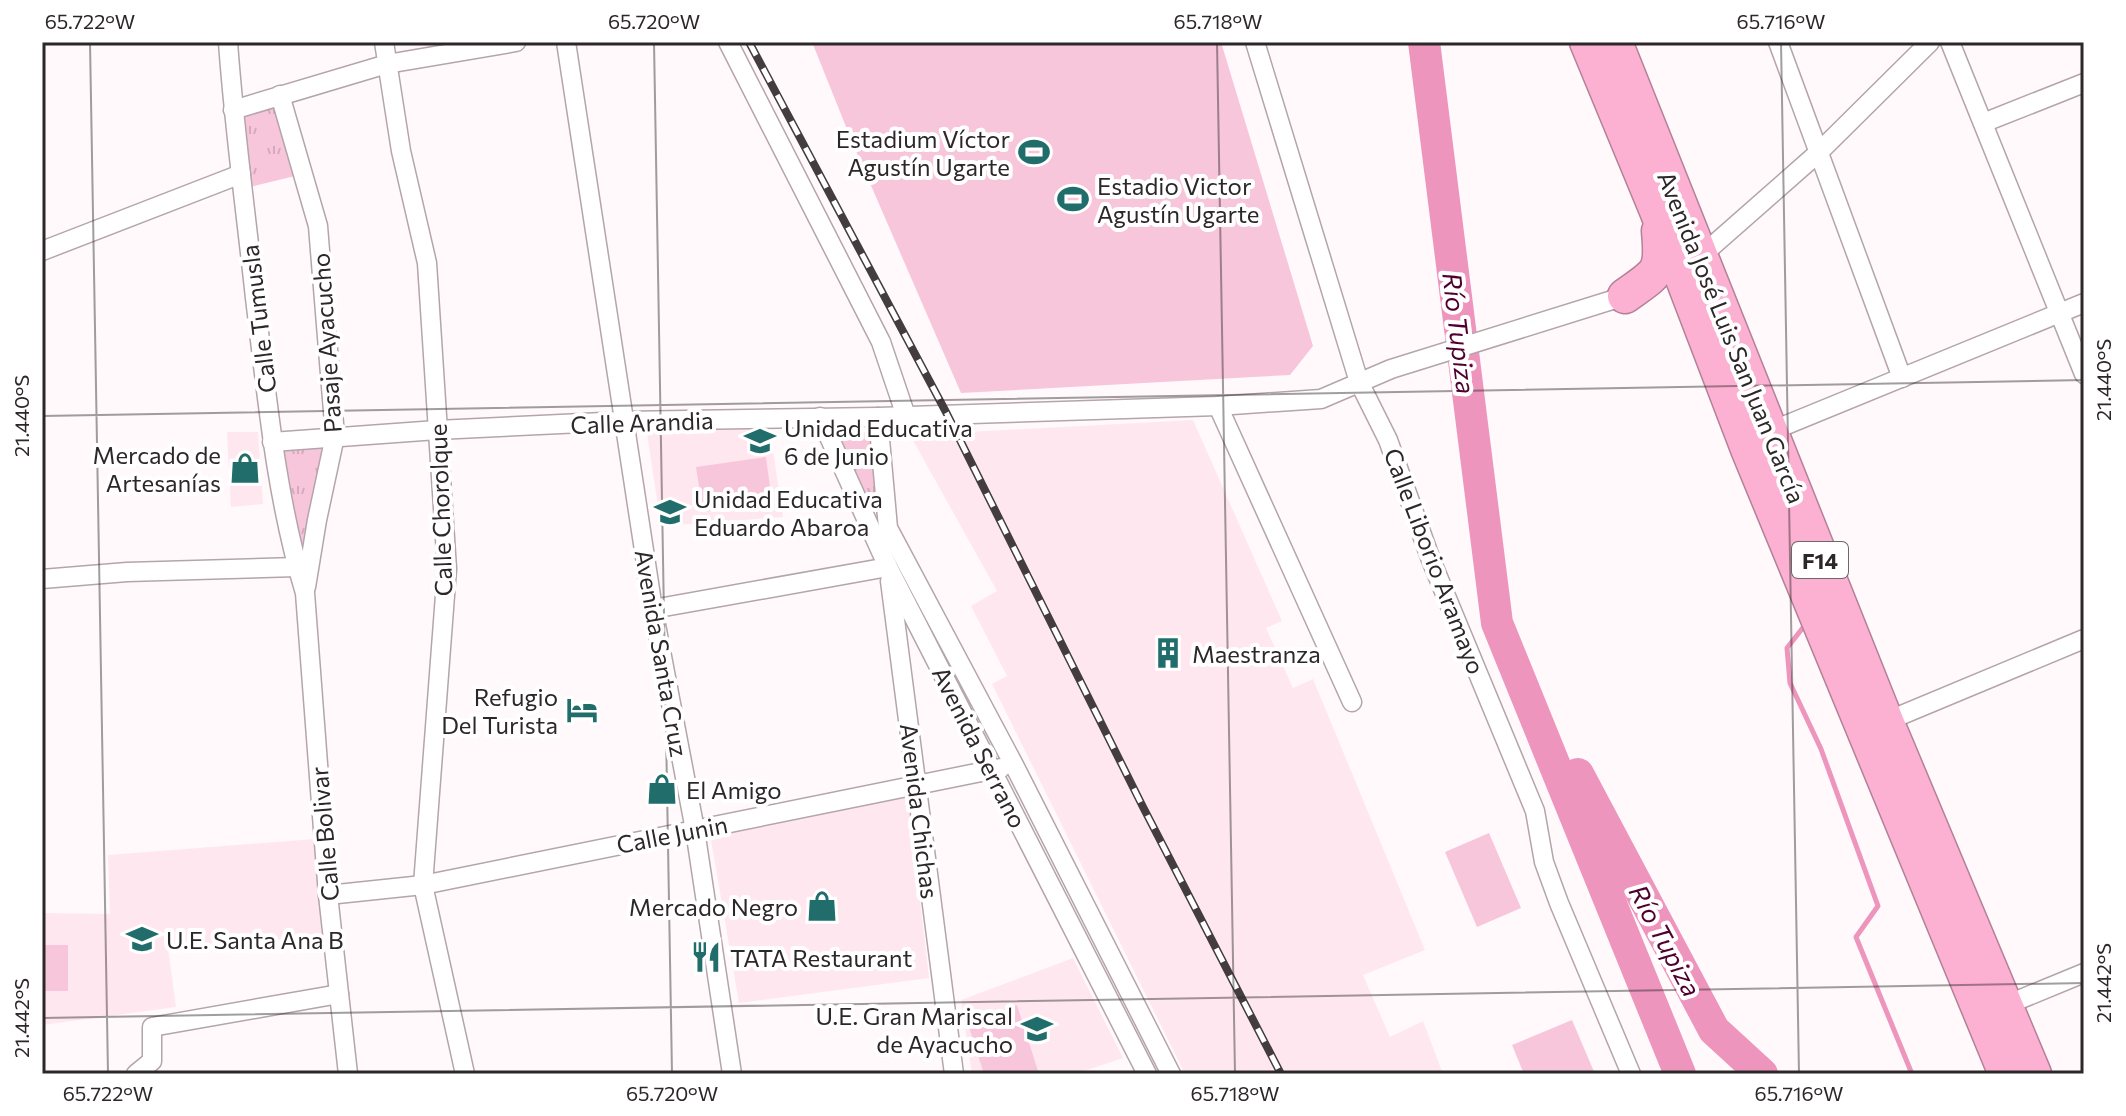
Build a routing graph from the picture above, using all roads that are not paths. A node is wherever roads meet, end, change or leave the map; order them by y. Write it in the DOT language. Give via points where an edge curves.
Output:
graph roads {
  1 [pos="228,42"];
  2 [pos="384,42"];
  3 [pos="516,42"];
  4 [pos="566,42"];
  5 [pos="728,42"];
  6 [pos="1255,42"];
  7 [pos="1587,42"];
  8 [pos="1615,42"];
  9 [pos="1778,42"];
  10 [pos="1930,42"];
  11 [pos="1950,42"];
  12 [pos="387,64"];
  13 [pos="2084,83"];
  14 [pos="280,95"];
  15 [pos="233,110"];
  16 [pos="1983,123"];
  17 [pos="1818,153"];
  18 [pos="241,174"];
  19 [pos="1657,211"];
  20 [pos="42,251"];
  21 [pos="1701,256"];
  22 [pos="1625,296"];
  23 [pos="2084,303"];
  24 [pos="2059,313"];
  25 [pos="1703,332"];
  26 [pos="2084,374"];
  27 [pos="1902,378"];
  28 [pos="1359,382"];
  29 [pos="1218,406"];
  30 [pos="906,416"];
  31 [pos="820,417"];
  32 [pos="878,417"];
  33 [pos="624,421"];
  34 [pos="437,430"];
  35 [pos="1769,432"];
  36 [pos="335,436"];
  37 [pos="272,442"];
  38 [pos="896,563"];
  39 [pos="297,567"];
  40 [pos="42,579"];
  41 [pos="305,593"];
  42 [pos="653,609"];
  43 [pos="2084,639"];
  44 [pos="1352,702"];
  45 [pos="1874,726"];
  46 [pos="1014,765"];
  47 [pos="993,770"];
  48 [pos="916,786"];
  49 [pos="695,830"];
  50 [pos="423,885"];
  51 [pos="328,895"];
  52 [pos="2084,973"];
  53 [pos="339,994"];
  54 [pos="1994,1010"];
  55 [pos="153,1067"];
  56 [pos="136,1074"];
  57 [pos="348,1074"];
  58 [pos="465,1074"];
  59 [pos="732,1074"];
  60 [pos="954,1074"];
  61 [pos="1147,1074"];
  62 [pos="1171,1074"];
  63 [pos="1631,1074"];
  64 [pos="2006,1074"];
  65 [pos="2034,1074"];
  1 -- 15 [label="street, Calle Tumusla"];
  2 -- 12 [label="street, Calle Chorolque"];
  3 -- 12 [label="street"];
  4 -- 33 [label="street, Avenida Santa Cruz"];
  5 -- 30 [label="street" via="881,342"];
  6 -- 28 [label="street, Calle Liborio Aramayo"];
  7 -- 19 [label="highway, Avenida José Luis San Juan García / F14"];
  8 -- 21 [label="highway, Avenida José Luis San Juan García / F14"];
  9 -- 17 [label="street"];
  10 -- 17 [label="street"];
  11 -- 16 [label="street"];
  12 -- 14 [label="street"];
  12 -- 34 [label="street, Calle Chorolque" via="427,263"];
  13 -- 16 [label="street"];
  14 -- 15 [label="street"];
  14 -- 36 [label="street, Pasaje Ayacucho" via="318,226"];
  15 -- 18 [label="street, Calle Tumusla"];
  16 -- 24 [label="street"];
  17 -- 21 [label="street"];
  17 -- 27 [label="street"];
  18 -- 20 [label="street"];
  18 -- 37 [label="street, Calle Tumusla"];
  19 -- 22 [label="highway" via="1661,255 1656,273"];
  19 -- 25 [label="highway, Avenida José Luis San Juan García / F14"];
  21 -- 35 [label="highway, Avenida José Luis San Juan García / F14"];
  22 -- 25 [label="highway" via="1666,297 1686,308"];
  22 -- 28 [label="street, Calle Arandia"];
  23 -- 24 [label="street"];
  24 -- 26 [label="street"];
  24 -- 27 [label="street"];
  25 -- 45 [label="highway, Avenida José Luis San Juan García / F14" via="1748,449"];
  27 -- 35 [label="street"];
  28 -- 29 [label="street, Calle Arandia" via="1321,399"];
  28 -- 63 [label="street, Calle Liborio Aramayo" via="1388,440 1431,560 1535,811 1544,862"];
  29 -- 30 [label="street, Calle Arandia"];
  29 -- 44 [label="street"];
  30 -- 32 [label="street, Calle Arandia"];
  31 -- 32 [label="street, Calle Arandia"];
  31 -- 33 [label="street, Calle Arandia"];
  31 -- 38 [label="street, Avenida Serrano"];
  32 -- 38 [label="street, Avenida Serrano"];
  33 -- 34 [label="street, Calle Arandia"];
  33 -- 42 [label="street, Avenida Santa Cruz"];
  34 -- 36 [label="street, Calle Arandia"];
  34 -- 50 [label="street, Calle Chorolque" via="447,569"];
  35 -- 45 [label="highway, Avenida José Luis San Juan García / F14"];
  36 -- 37 [label="street, Calle Arandia"];
  36 -- 41 [label="street, Pasaje Ayacucho"];
  37 -- 39 [label="street, Calle Tumusla"];
  38 -- 42 [label="street"];
  38 -- 46 [label="street, Avenida Serrano"];
  38 -- 47 [label="street, Avenida Serrano"];
  38 -- 48 [label="street, Avenida Chichas"];
  39 -- 40 [label="street"];
  39 -- 41 [label="street, Calle Tumusla"];
  41 -- 51 [label="street, Calle Bolivar"];
  42 -- 49 [label="street, Avenida Santa Cruz"];
  43 -- 45 [label="street"];
  45 -- 54 [label="highway, Avenida José Luis San Juan García / F14"];
  46 -- 47 [label="street, Calle Junin"];
  46 -- 62 [label="street, Avenida Serrano"];
  47 -- 48 [label="street, Calle Junin"];
  47 -- 61 [label="street, Avenida Serrano"];
  48 -- 49 [label="street, Calle Junin"];
  48 -- 60 [label="street, Avenida Chichas"];
  49 -- 50 [label="street, Calle Junin"];
  49 -- 59 [label="street, Avenida Santa Cruz"];
  50 -- 51 [label="street, Calle Junin"];
  50 -- 58 [label="street, Calle Chorolque"];
  51 -- 53 [label="street, Calle Bolivar"];
  52 -- 54 [label="street"];
  53 -- 55 [label="street" via="152,1027"];
  53 -- 57 [label="street, Calle Bolivar"];
  54 -- 64 [label="highway, Avenida José Luis San Juan García / F14"];
  54 -- 65 [label="highway, Avenida José Luis San Juan García / F14"];
  55 -- 56 [label="street"];
}
